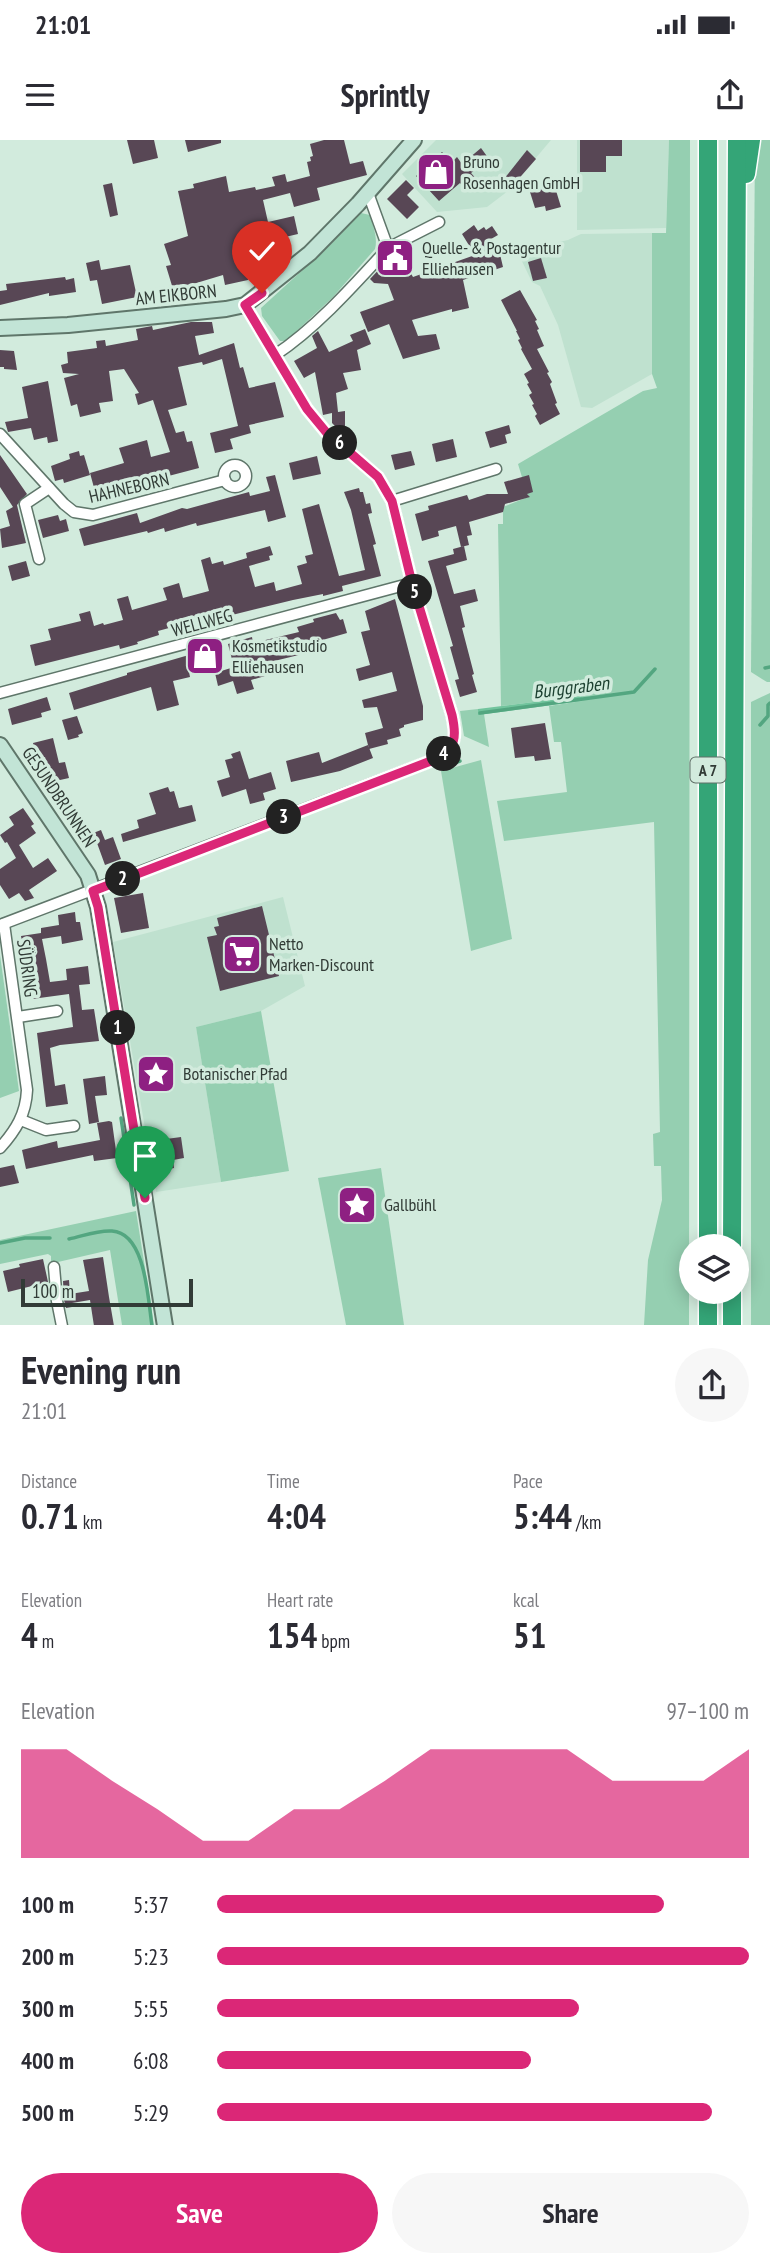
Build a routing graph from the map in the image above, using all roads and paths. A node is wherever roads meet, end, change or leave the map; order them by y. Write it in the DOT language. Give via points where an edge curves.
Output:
graph roads {
  1 [pos="414,140"];
  2 [pos="708,140"];
  3 [pos="737,140"];
  4 [pos="751,140"];
  5 [pos="368,192"];
  6 [pos="439,222"];
  7 [pos="736,236"];
  8 [pos="388,248"];
  9 [pos="245,305"];
  10 [pos="0,328"];
  11 [pos="275,355"];
  12 [pos="0,434"];
  13 [pos="496,469"];
  14 [pos="225,480"];
  15 [pos="49,488"];
  16 [pos="392,501"];
  17 [pos="39,559"];
  18 [pos="412,583"];
  19 [pos="0,693"];
  20 [pos="0,745"];
  21 [pos="93,891"];
  22 [pos="2,925"];
  23 [pos="57,1011"];
  24 [pos="18,1017"];
  25 [pos="21,1120"];
  26 [pos="74,1126"];
  27 [pos="0,1148"];
  28 [pos="708,1234"];
  29 [pos="732,1234"];
  30 [pos="54,1267"];
  31 [pos="708,1304"];
  32 [pos="732,1304"];
  33 [pos="62,1325"];
  34 [pos="165,1325"];
  35 [pos="708,1325"];
  36 [pos="732,1325"];
  1 -- 5 [label="street, AM EIKBORN"];
  2 -- 28 [label="highway, A 7"];
  3 -- 7 [label="highway, A 7"];
  4 -- 7 [label="highway"];
  5 -- 8 [label="street"];
  5 -- 9 [label="street, AM EIKBORN" via="310,253"];
  6 -- 8 [label="street"];
  7 -- 29 [label="highway, A 7"];
  8 -- 11 [label="street" via="347,292"];
  9 -- 10 [label="street, AM EIKBORN"];
  9 -- 11 [label="street"];
  11 -- 16 [label="street" via="307,409 378,477"];
  12 -- 15 [label="street, HAHNEBORN"];
  13 -- 16 [label="street"];
  14 -- 15 [label="street, HAHNEBORN" via="93,515 68,508"];
  15 -- 17 [label="street" via="26,504"];
  16 -- 18 [label="street"];
  18 -- 19 [label="street, WELLWEG"];
  18 -- 21 [label="street" via="455,729 447,752"];
  20 -- 21 [label="street, GESUNDBRUNNEN" via="88,876"];
  21 -- 22 [label="street"];
  21 -- 34 [label="street, GESUNDBRUNNEN"];
  22 -- 24 [label="street, SÜDRING"];
  23 -- 24 [label="street, SÜDRING"];
  24 -- 25 [label="street, SÜDRING" via="27,1090"];
  25 -- 26 [label="street" via="47,1130"];
  25 -- 27 [label="street, SÜDRING"];
  30 -- 33 [label="street"];
  31 -- 35 [label="highway"];
  32 -- 36 [label="highway"];
}
